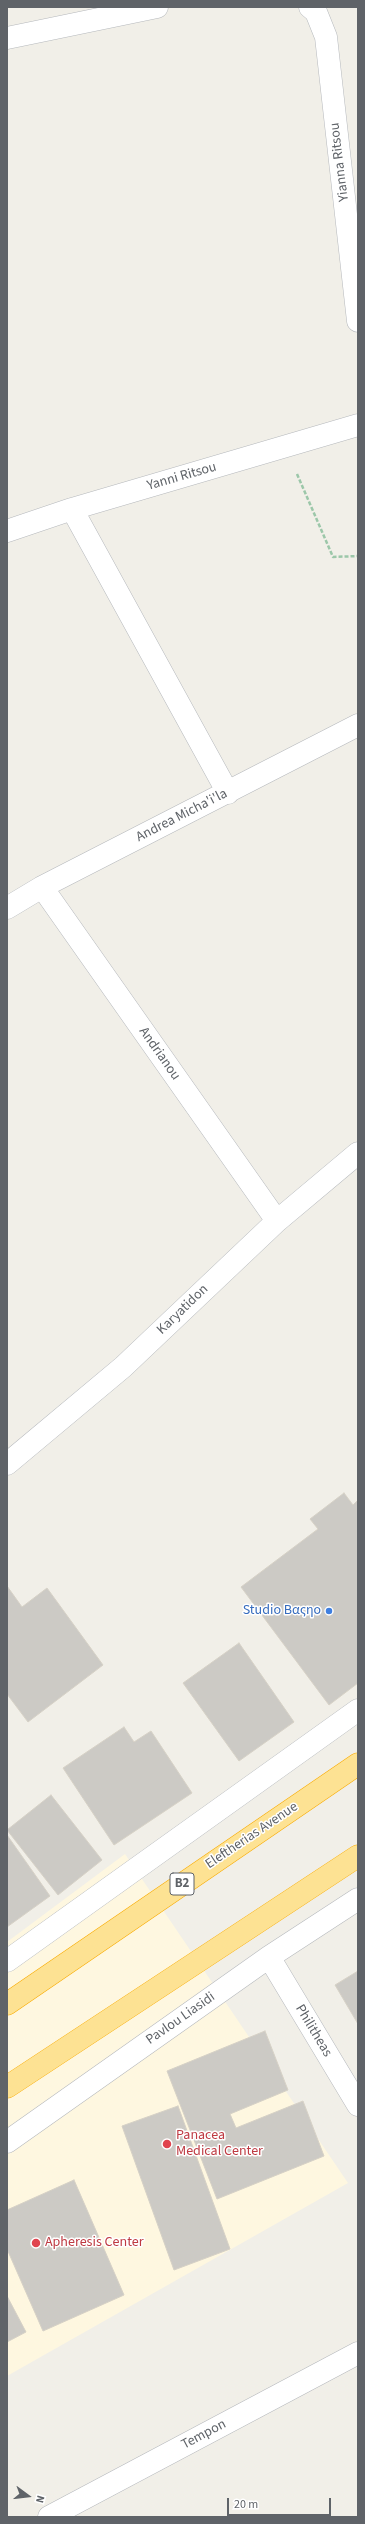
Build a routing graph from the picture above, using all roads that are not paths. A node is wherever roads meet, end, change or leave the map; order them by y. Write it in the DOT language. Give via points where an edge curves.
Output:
graph roads {
  1 [pos="157,7"];
  2 [pos="310,7"];
  3 [pos="7,38"];
  4 [pos="358,321"];
  5 [pos="358,425"];
  6 [pos="72,509"];
  7 [pos="7,531"];
  8 [pos="358,725"];
  9 [pos="228,793"];
  10 [pos="42,887"];
  11 [pos="7,908"];
  12 [pos="358,1153"];
  13 [pos="277,1221"];
  14 [pos="7,1464"];
  15 [pos="358,1710"];
  16 [pos="358,1764"];
  17 [pos="358,1856"];
  18 [pos="358,1899"];
  19 [pos="269,1957"];
  20 [pos="7,1961"];
  21 [pos="7,2004"];
  22 [pos="7,2087"];
  23 [pos="358,2105"];
  24 [pos="7,2142"];
  25 [pos="358,2353"];
  26 [pos="49,2517"];
  1 -- 3 [label="street"];
  2 -- 4 [label="street, Yianna Ritsou" via="316,12 326,37"];
  5 -- 6 [label="street, Yanni Ritsou"];
  6 -- 7 [label="street, Yanni Ritsou"];
  6 -- 9 [label="street"];
  8 -- 9 [label="street, Andrea Micha'i'la"];
  9 -- 10 [label="street, Andrea Micha'i'la"];
  10 -- 11 [label="street, Andrea Micha'i'la"];
  10 -- 13 [label="street, Andrianou"];
  12 -- 13 [label="street, Karyatidon"];
  13 -- 14 [label="street, Karyatidon" via="123,1367"];
  15 -- 20 [label="street"];
  16 -- 21 [label="highway, Eleftherias Avenue / B2"];
  17 -- 22 [label="highway"];
  18 -- 19 [label="street, Pavlou Liasidi"];
  19 -- 23 [label="street, Philitheas"];
  19 -- 24 [label="street, Pavlou Liasidi"];
  25 -- 26 [label="street, Tempon"];
}
